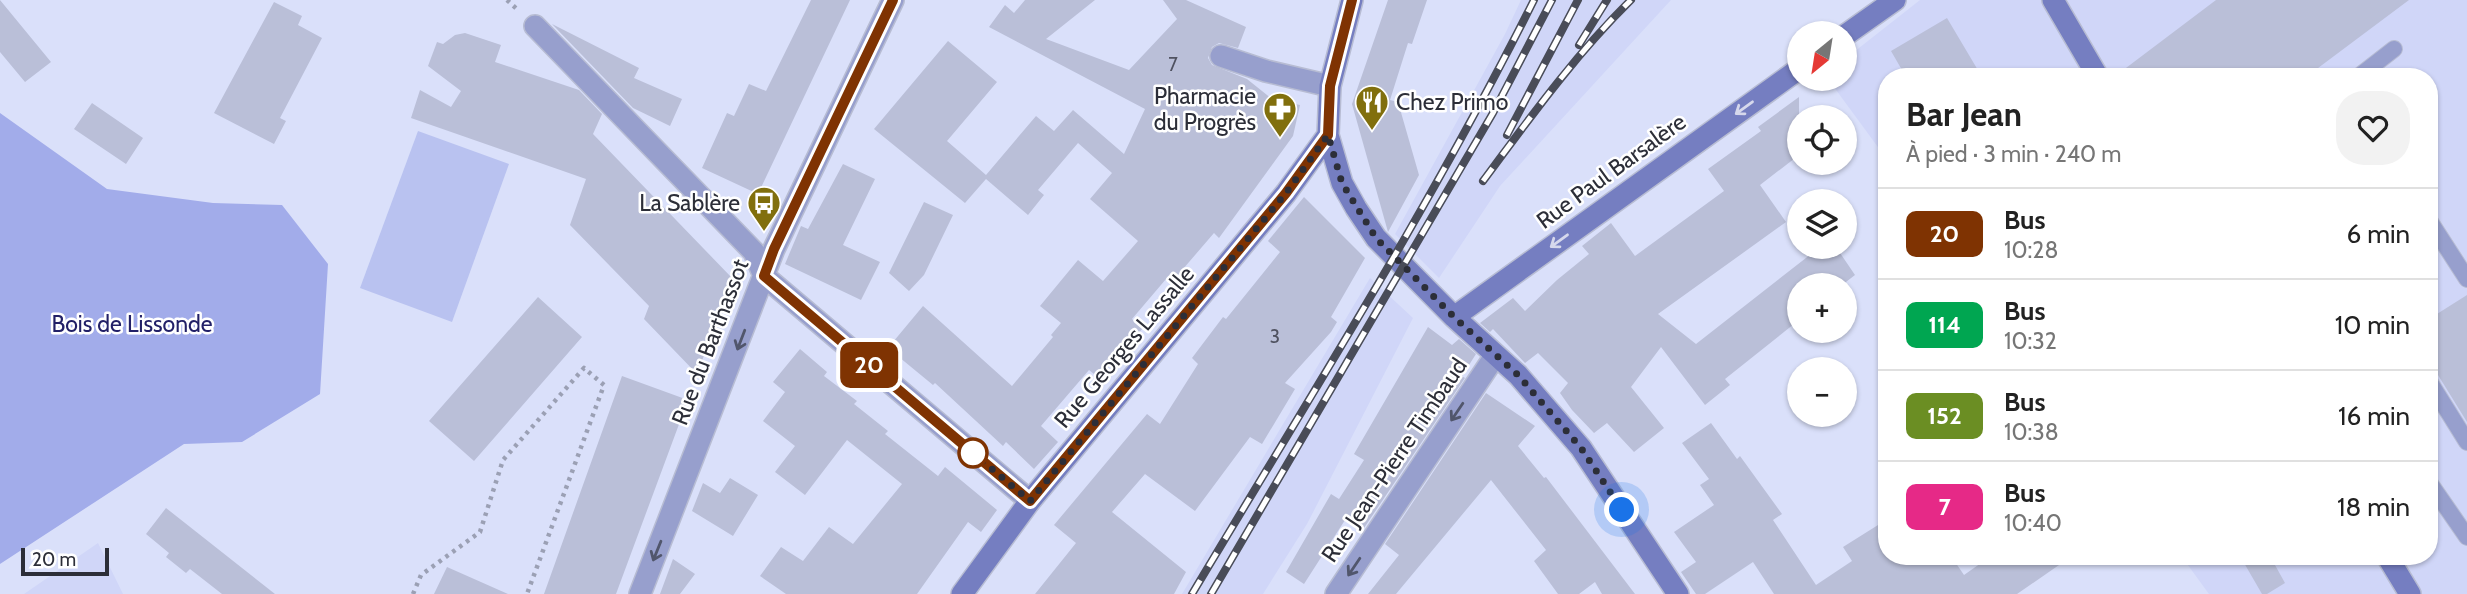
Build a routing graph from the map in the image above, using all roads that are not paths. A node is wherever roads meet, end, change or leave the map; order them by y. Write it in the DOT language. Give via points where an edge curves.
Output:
graph roads {
  1 [pos="893,0"];
  2 [pos="1352,0"];
  3 [pos="1895,0"];
  4 [pos="2053,0"];
  5 [pos="535,26"];
  6 [pos="1857,27"];
  7 [pos="2394,49"];
  8 [pos="1221,56"];
  9 [pos="2093,68"];
  10 [pos="2370,68"];
  11 [pos="1787,78"];
  12 [pos="1330,86"];
  13 [pos="1328,135"];
  14 [pos="2438,234"];
  15 [pos="764,276"];
  16 [pos="2467,279"];
  17 [pos="1454,317"];
  18 [pos="1495,356"];
  19 [pos="2438,395"];
  20 [pos="2467,442"];
  21 [pos="2438,495"];
  22 [pos="1030,501"];
  23 [pos="2467,537"];
  24 [pos="2392,565"];
  25 [pos="640,594"];
  26 [pos="962,594"];
  27 [pos="1336,594"];
  28 [pos="1678,594"];
  29 [pos="2410,594"];
  1 -- 15 [label="street, Rue du Barthassot"];
  2 -- 12 [label="street"];
  3 -- 6 [label="street"];
  4 -- 9 [label="street"];
  5 -- 15 [label="street" via="754,253"];
  7 -- 10 [label="lane"];
  8 -- 12 [label="street"];
  11 -- 17 [label="street, Rue Paul Barsalère, one-way"];
  12 -- 13 [label="street"];
  13 -- 17 [label="street" via="1342,183 1376,238"];
  13 -- 22 [label="street, Rue Georges Lassalle" via="1286,193"];
  14 -- 16 [label="lane"];
  15 -- 22 [label="street"];
  15 -- 25 [label="street, Rue du Barthassot, one-way"];
  17 -- 18 [label="street"];
  18 -- 27 [label="street, Rue Jean-Pierre Timbaud, one-way"];
  18 -- 28 [label="street" via="1518,375 1581,448"];
  19 -- 20 [label="lane"];
  21 -- 23 [label="lane"];
  22 -- 26 [label="street, Rue Georges Lassalle"];
  24 -- 29 [label="street"];
}
